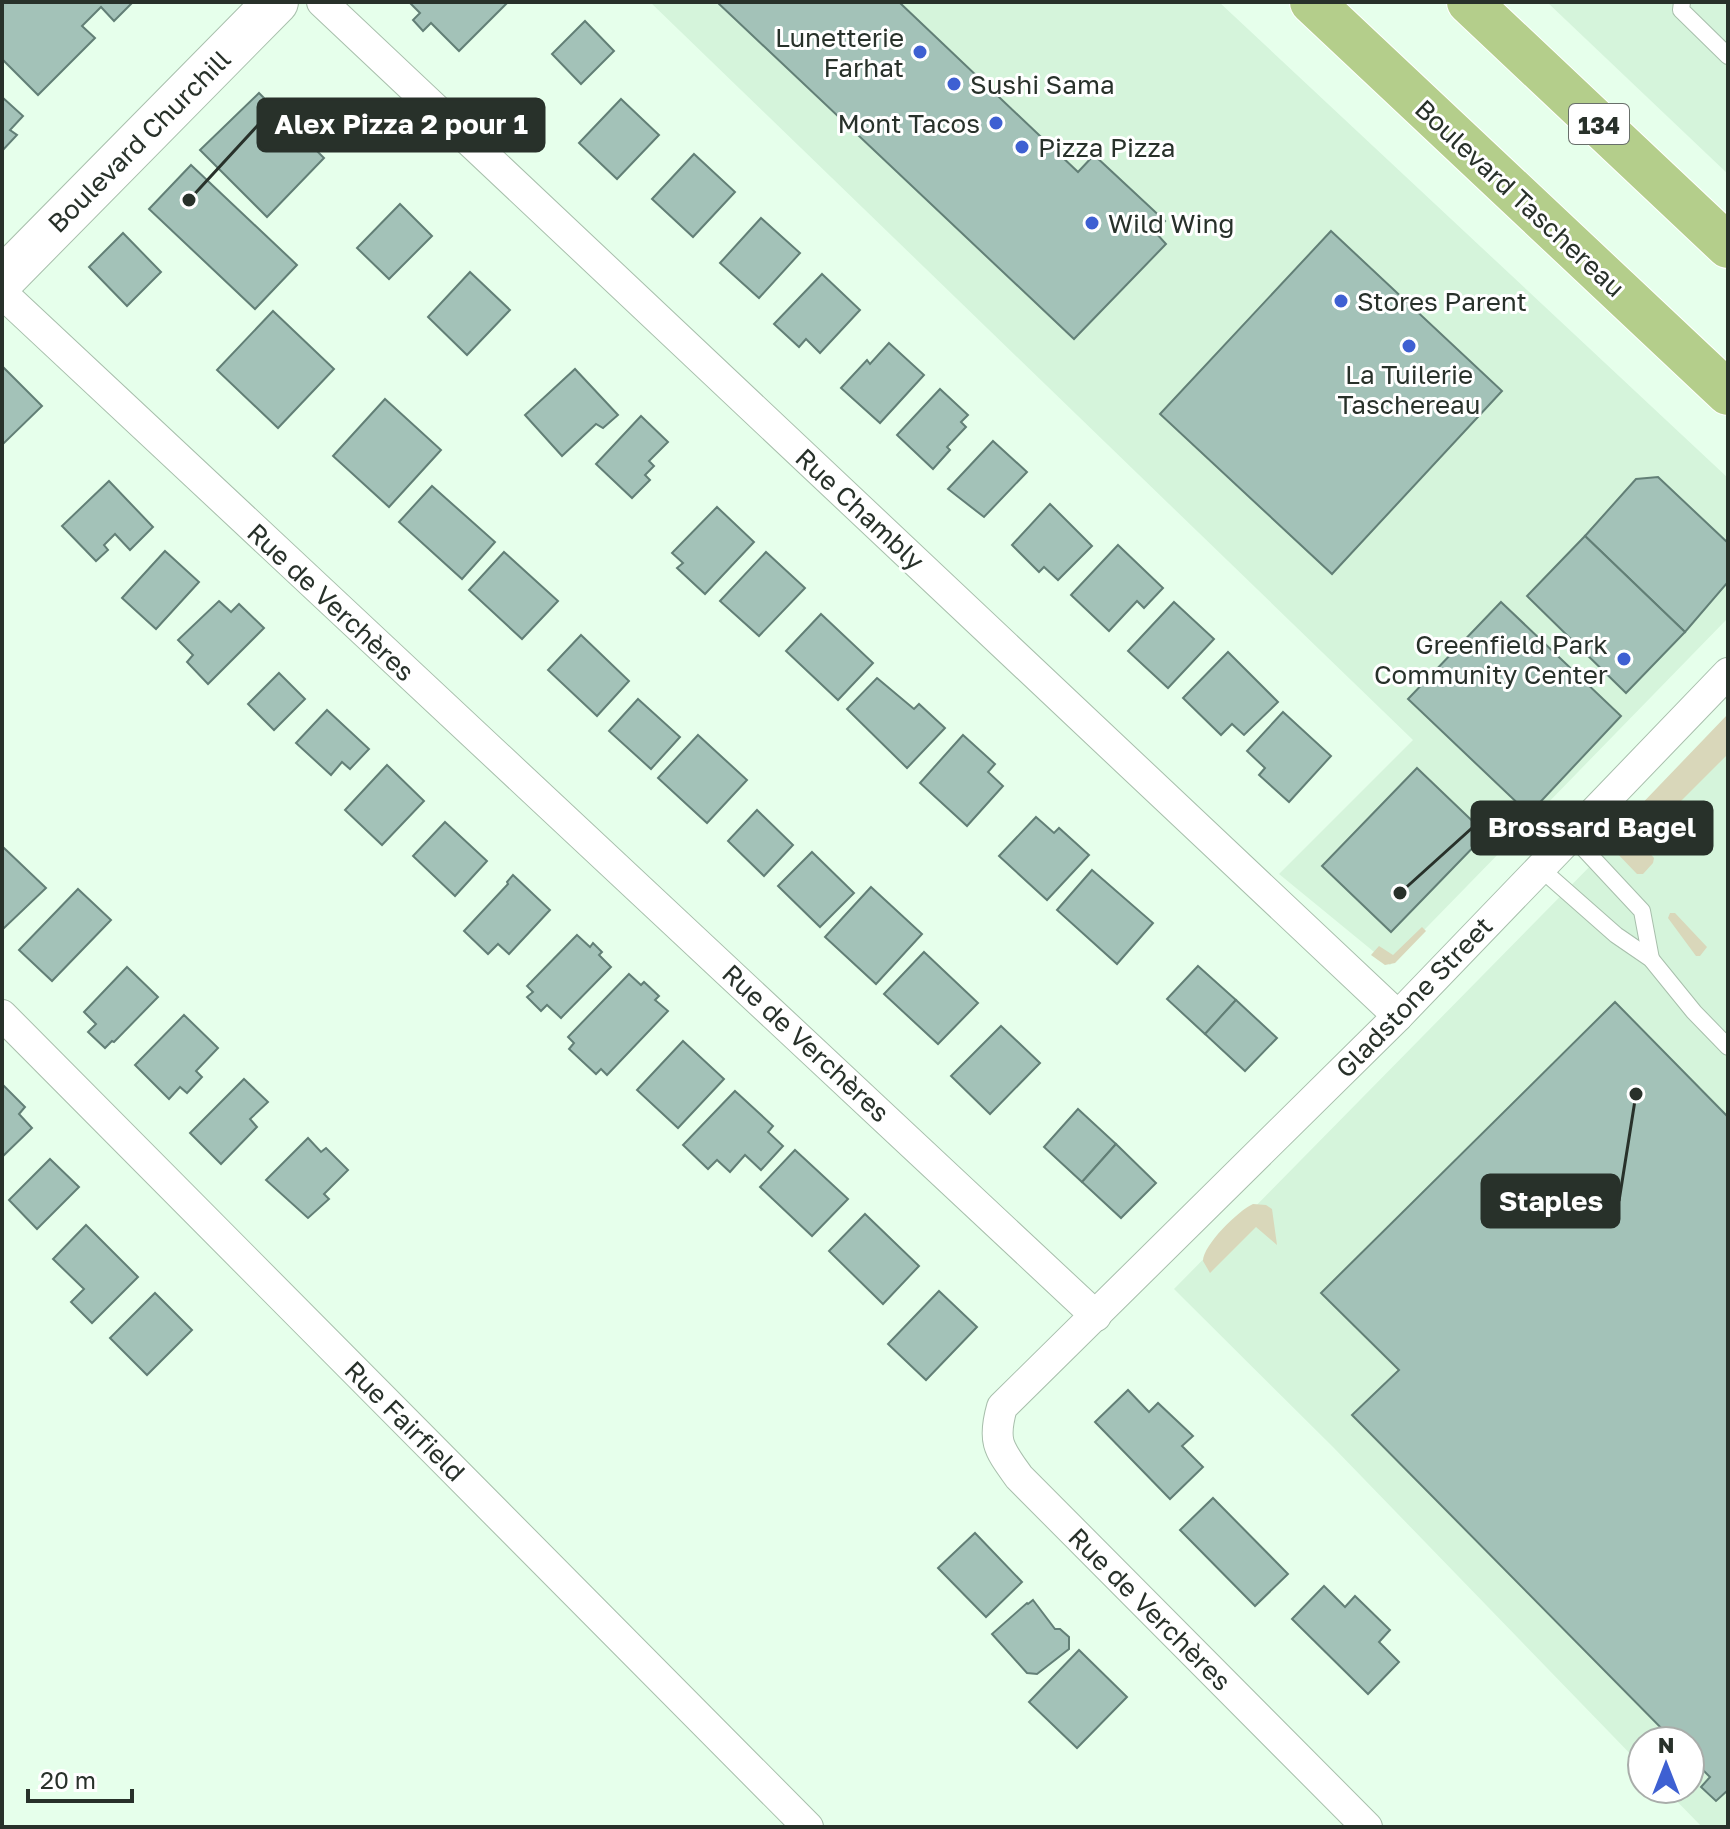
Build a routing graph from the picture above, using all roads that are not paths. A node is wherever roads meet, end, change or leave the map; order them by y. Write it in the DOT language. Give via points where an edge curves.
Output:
graph roads {
  1 [pos="276,2"];
  2 [pos="322,2"];
  3 [pos="1312,2"];
  4 [pos="1469,2"];
  5 [pos="1682,2"];
  6 [pos="1728,56"];
  7 [pos="1728,246"];
  8 [pos="2,280"];
  9 [pos="2,293"];
  10 [pos="1728,393"];
  11 [pos="1728,673"];
  12 [pos="1572,836"];
  13 [pos="1540,868"];
  14 [pos="1651,959"];
  15 [pos="2,1015"];
  16 [pos="1398,1016"];
  17 [pos="1728,1047"];
  18 [pos="1096,1316"];
  19 [pos="808,1827"];
  20 [pos="1367,1827"];
  1 -- 8 [label="street, Boulevard Churchill"];
  2 -- 16 [label="street, Rue Chambly"];
  3 -- 10 [label="main road, Boulevard Taschereau"];
  4 -- 7 [label="main road, 134"];
  5 -- 6 [label="lane" via="1681,10"];
  9 -- 18 [label="street, Rue de Verchères"];
  11 -- 12 [label="street, Gladstone Street"];
  12 -- 13 [label="street, Gladstone Street"];
  12 -- 14 [label="lane" via="1642,911"];
  13 -- 14 [label="lane"];
  13 -- 16 [label="street, Gladstone Street"];
  14 -- 17 [label="lane"];
  15 -- 19 [label="street, Rue Fairfield"];
  16 -- 18 [label="street, Gladstone Street"];
  18 -- 20 [label="street, Rue de Verchères" via="1002,1407 996,1429 1000,1450 1019,1477"];
}
